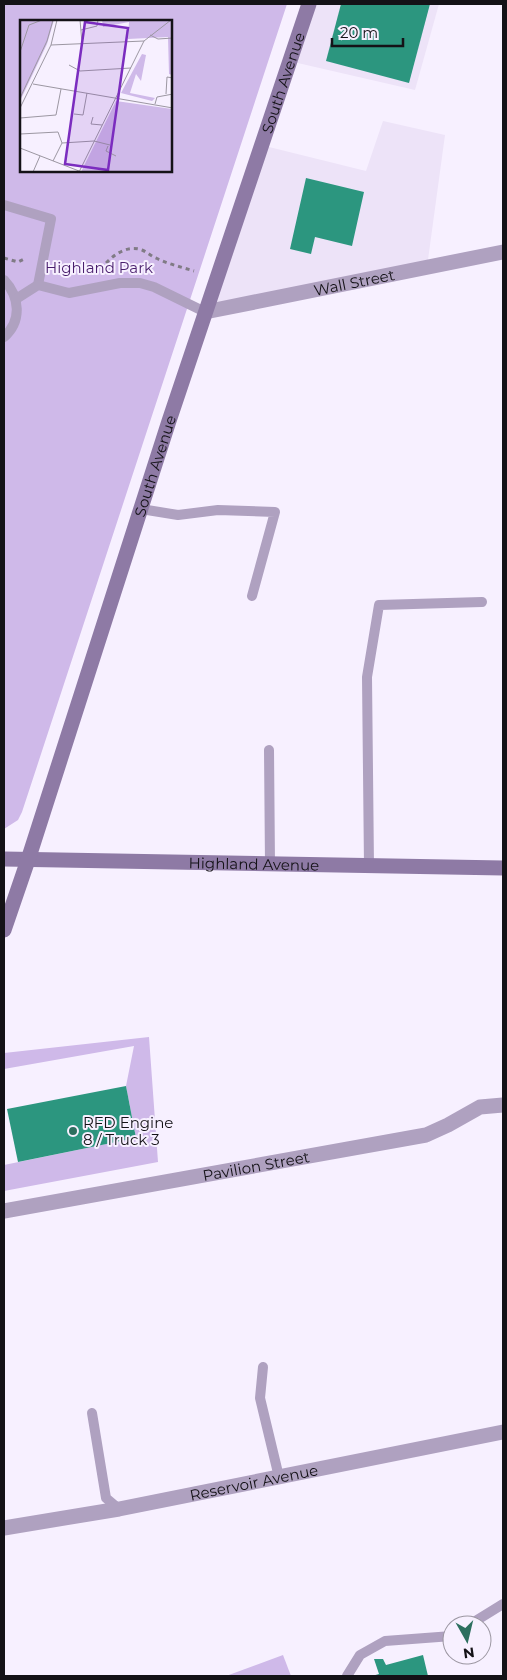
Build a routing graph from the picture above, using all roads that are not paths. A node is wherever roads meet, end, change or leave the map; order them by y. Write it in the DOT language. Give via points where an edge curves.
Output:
graph roads {
  1 [pos="309,4"];
  2 [pos="4,205"];
  3 [pos="503,252"];
  4 [pos="4,280"];
  5 [pos="38,285"];
  6 [pos="16,299"];
  7 [pos="205,312"];
  8 [pos="4,337"];
  9 [pos="141,509"];
  10 [pos="252,596"];
  11 [pos="482,602"];
  12 [pos="270,750"];
  13 [pos="4,859"];
  14 [pos="28,860"];
  15 [pos="270,864"];
  16 [pos="369,866"];
  17 [pos="503,868"];
  18 [pos="4,930"];
  19 [pos="503,1105"];
  20 [pos="4,1211"];
  21 [pos="263,1367"];
  22 [pos="92,1413"];
  23 [pos="503,1432"];
  24 [pos="279,1477"];
  25 [pos="120,1509"];
  26 [pos="4,1528"];
  27 [pos="503,1604"];
  28 [pos="485,1615"];
  29 [pos="442,1637"];
  30 [pos="347,1676"];
  1 -- 7 [label="main road, South Avenue"];
  2 -- 5 [label="lane" via="51,220"];
  3 -- 7 [label="street, Wall Street"];
  4 -- 6 [label="lane"];
  5 -- 6 [label="lane"];
  5 -- 7 [label="lane" via="69,292 120,283 140,283"];
  6 -- 8 [label="lane" via="15,323"];
  7 -- 9 [label="main road, South Avenue"];
  9 -- 10 [label="lane" via="178,515 218,510 275,512"];
  9 -- 14 [label="main road, South Avenue"];
  11 -- 16 [label="lane" via="379,604 367,677"];
  12 -- 15 [label="lane"];
  13 -- 14 [label="main road, Highland Avenue"];
  14 -- 15 [label="main road, Highland Avenue"];
  14 -- 18 [label="main road, South Avenue"];
  15 -- 16 [label="main road, Highland Avenue"];
  16 -- 17 [label="main road, Highland Avenue"];
  19 -- 20 [label="street, Pavilion Street" via="480,1106 426,1135"];
  21 -- 24 [label="lane" via="260,1398"];
  22 -- 25 [label="lane" via="106,1498"];
  23 -- 24 [label="street, Reservoir Avenue"];
  24 -- 25 [label="street, Reservoir Avenue"];
  25 -- 26 [label="street, Reservoir Avenue"];
  27 -- 28 [label="lane"];
  29 -- 30 [label="lane" via="385,1641 360,1656"];
}
